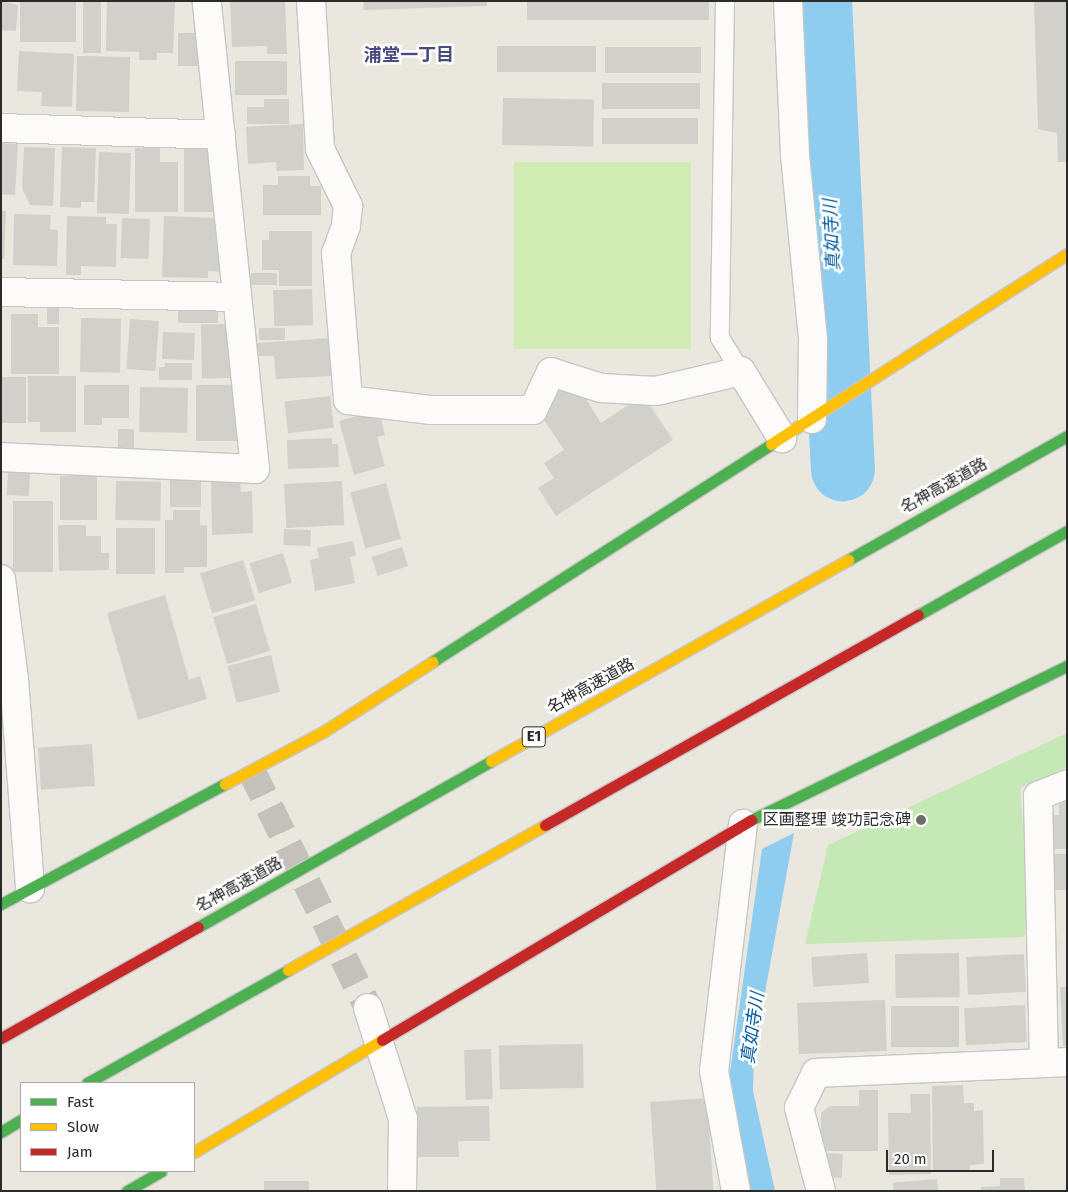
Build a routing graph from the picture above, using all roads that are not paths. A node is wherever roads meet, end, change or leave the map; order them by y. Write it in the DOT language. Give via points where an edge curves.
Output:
graph roads {
  1 [pos="208,1"];
  2 [pos="310,1"];
  3 [pos="725,1"];
  4 [pos="788,1"];
  5 [pos="1,128"];
  6 [pos="221,135"];
  7 [pos="1067,254"];
  8 [pos="1,292"];
  9 [pos="238,297"];
  10 [pos="741,371"];
  11 [pos="814,418"];
  12 [pos="1067,436"];
  13 [pos="782,438"];
  14 [pos="1,457"];
  15 [pos="1067,531"];
  16 [pos="1,579"];
  17 [pos="1067,666"];
  18 [pos="1067,784"];
  19 [pos="743,824"];
  20 [pos="30,888"];
  21 [pos="1,904"];
  22 [pos="368,1008"];
  23 [pos="1,1038"];
  24 [pos="381,1041"];
  25 [pos="1055,1062"];
  26 [pos="89,1082"];
  27 [pos="20,1121"];
  28 [pos="1,1132"];
  29 [pos="195,1151"];
  30 [pos="159,1172"];
  31 [pos="127,1191"];
  32 [pos="402,1191"];
  33 [pos="736,1191"];
  34 [pos="821,1191"];
  1 -- 6 [label="street"];
  2 -- 10 [label="street" via="320,149 348,206 346,226 336,253 348,400 431,410 533,410 551,372 601,388 656,391"];
  3 -- 10 [label="lane" via="720,338"];
  4 -- 11 [label="street" via="795,155 813,340"];
  5 -- 6 [label="street"];
  6 -- 9 [label="street"];
  7 -- 11 [label="main road"];
  8 -- 9 [label="street"];
  9 -- 14 [label="street" via="255,469"];
  10 -- 13 [label="street"];
  11 -- 13 [label="main road"];
  12 -- 23 [label="main road, 名神高速道路 / E1"];
  13 -- 20 [label="main road" via="323,732"];
  15 -- 26 [label="main road"];
  16 -- 20 [label="street" via="14,679"];
  17 -- 19 [label="main road"];
  18 -- 25 [label="street" via="1038,796"];
  19 -- 24 [label="main road"];
  19 -- 33 [label="street" via="714,1071"];
  20 -- 21 [label="main road"];
  22 -- 24 [label="street"];
  24 -- 29 [label="main road"];
  24 -- 32 [label="street" via="403,1119"];
  25 -- 34 [label="street" via="816,1073 799,1108"];
  27 -- 28 [label="main road"];
  30 -- 31 [label="main road"];
}
